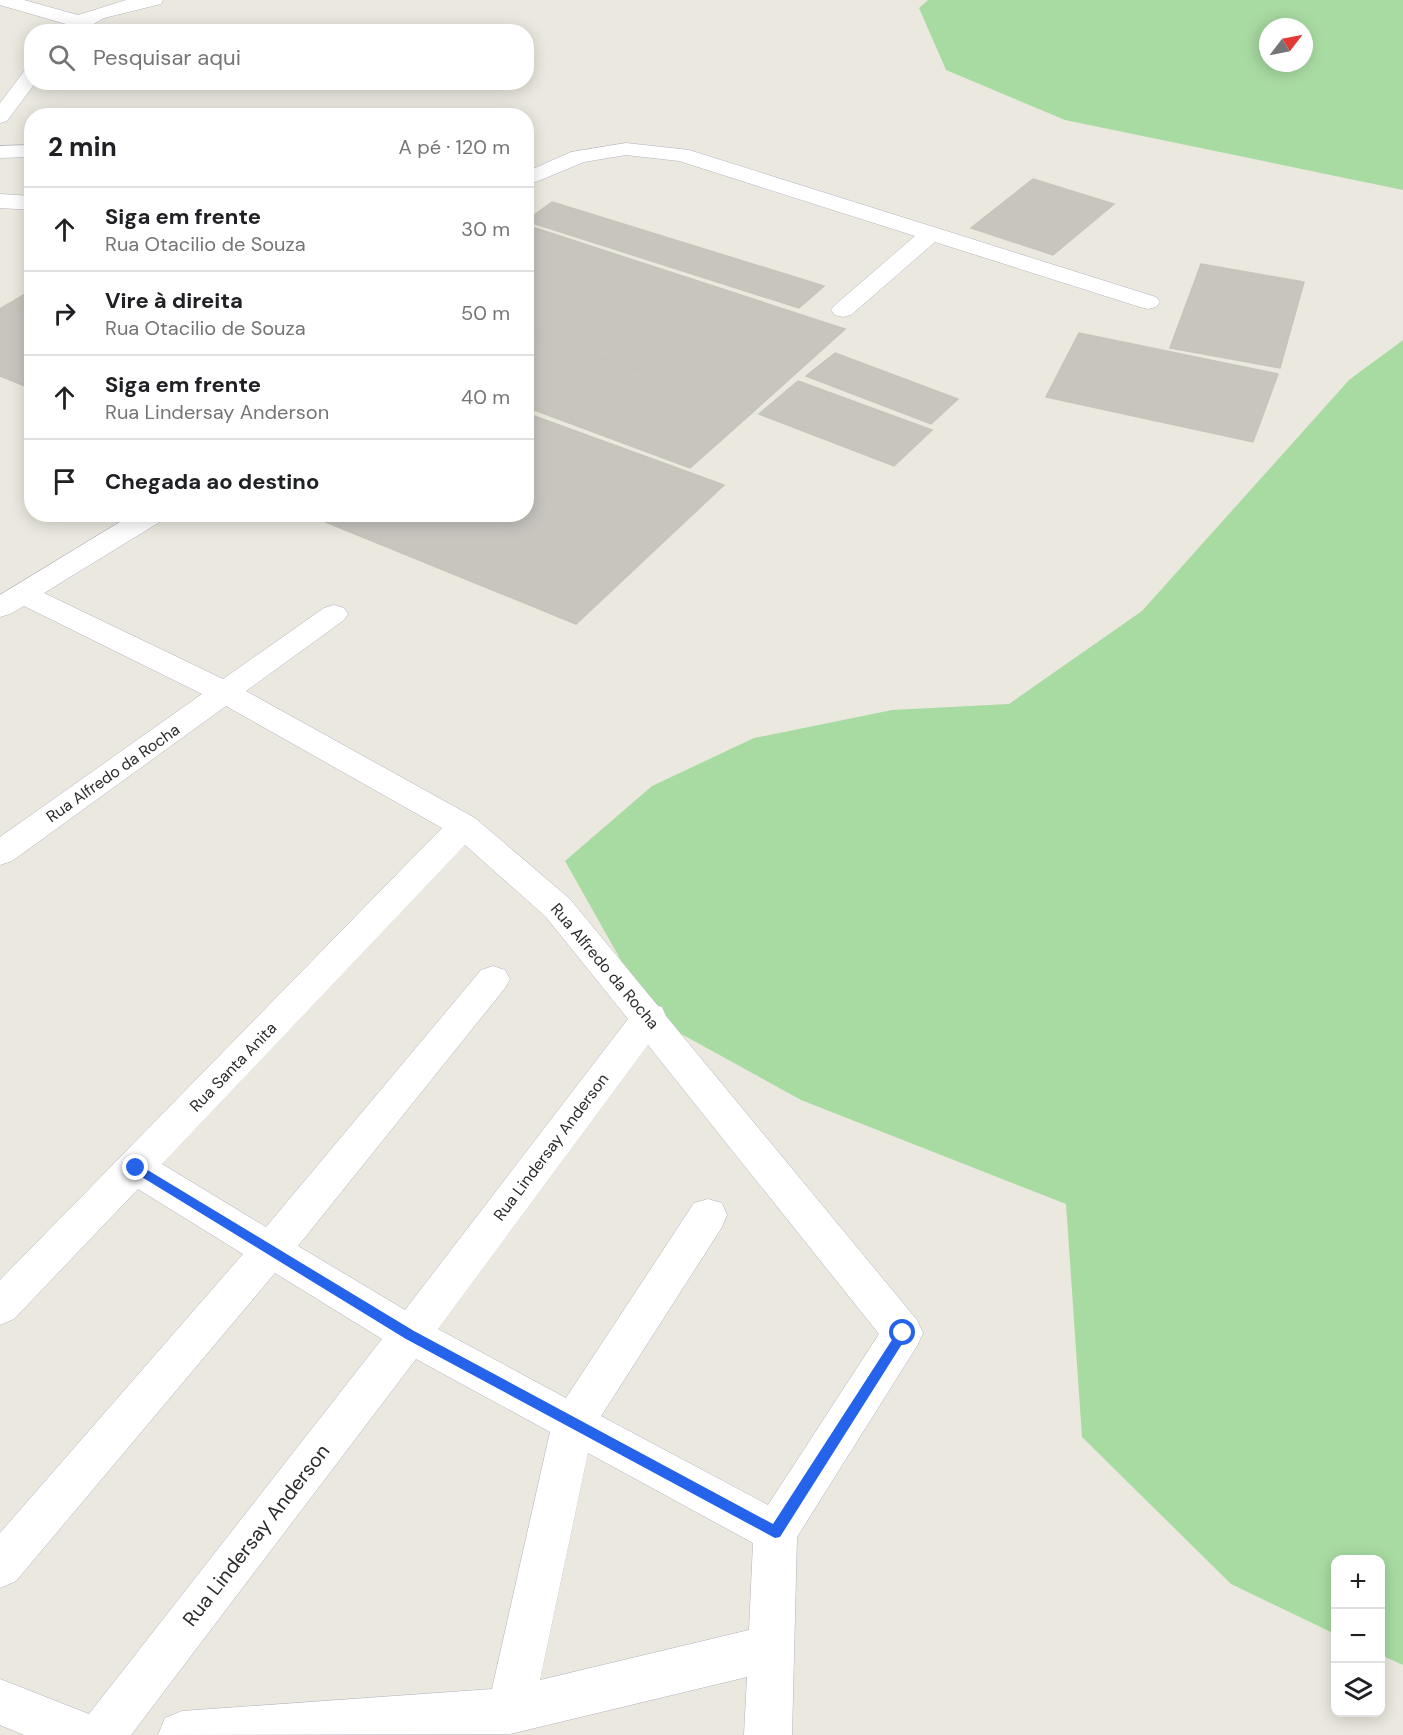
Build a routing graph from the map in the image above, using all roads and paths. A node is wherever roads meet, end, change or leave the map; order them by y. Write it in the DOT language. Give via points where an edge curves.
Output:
graph roads {
  1 [pos="3,0"];
  2 [pos="154,0"];
  3 [pos="68,24"];
  4 [pos="78,24"];
  5 [pos="24,84"];
  6 [pos="2,110"];
  7 [pos="0,152"];
  8 [pos="24,152"];
  9 [pos="534,177"];
  10 [pos="0,201"];
  11 [pos="24,202"];
  12 [pos="931,234"];
  13 [pos="1148,302"];
  14 [pos="843,310"];
  15 [pos="140,522"];
  16 [pos="11,601"];
  17 [pos="334,614"];
  18 [pos="226,693"];
  19 [pos="464,826"];
  20 [pos="0,853"];
  21 [pos="493,979"];
  22 [pos="648,1017"];
  23 [pos="136,1168"];
  24 [pos="708,1215"];
  25 [pos="271,1250"];
  26 [pos="0,1307"];
  27 [pos="410,1335"];
  28 [pos="573,1423"];
  29 [pos="775,1532"];
  30 [pos="0,1566"];
  31 [pos="770,1648"];
  32 [pos="0,1702"];
  33 [pos="510,1711"];
  34 [pos="82,1735"];
  35 [pos="102,1735"];
  36 [pos="182,1735"];
  37 [pos="768,1735"];
  1 -- 3 [label="street"];
  2 -- 4 [label="street" via="120,7"];
  5 -- 6 [label="street"];
  7 -- 8 [label="street"];
  9 -- 12 [label="street" via="579,157 626,149 681,154"];
  10 -- 11 [label="street"];
  12 -- 13 [label="street"];
  12 -- 14 [label="street"];
  15 -- 16 [label="street"];
  16 -- 18 [label="street, Rua Alfredo da Rocha"];
  17 -- 18 [label="street, Rua Alfredo da Rocha"];
  18 -- 19 [label="street, Rua Alfredo da Rocha"];
  18 -- 20 [label="street, Rua Alfredo da Rocha"];
  19 -- 22 [label="street, Rua Alfredo da Rocha" via="558,908"];
  19 -- 23 [label="street, Rua Santa Anita"];
  21 -- 25 [label="street"];
  22 -- 27 [label="street, Rua Lindersay Anderson"];
  22 -- 29 [label="street, Rua Alfredo da Rocha" via="903,1333"];
  23 -- 25 [label="street"];
  23 -- 26 [label="street, Rua Santa Anita"];
  24 -- 28 [label="street"];
  25 -- 27 [label="street"];
  25 -- 30 [label="street"];
  27 -- 28 [label="street"];
  27 -- 35 [label="street, Rua Lindersay Anderson"];
  28 -- 29 [label="street"];
  28 -- 33 [label="street"];
  29 -- 31 [label="street"];
  31 -- 33 [label="street"];
  31 -- 37 [label="street"];
  32 -- 34 [label="street"];
  33 -- 36 [label="street"];
}
